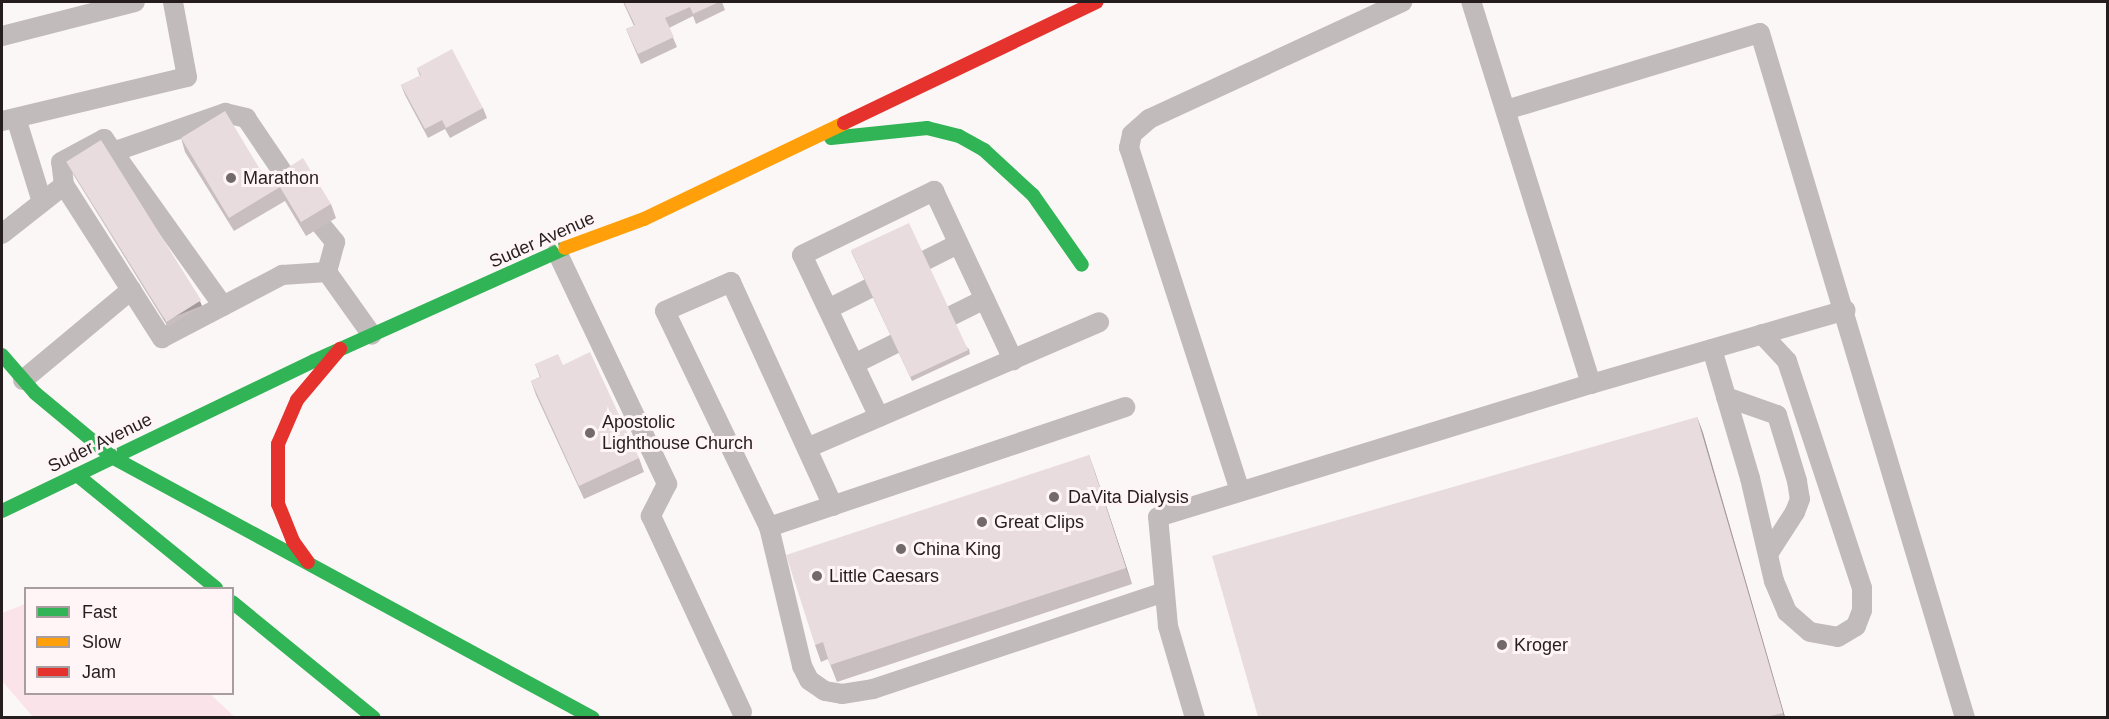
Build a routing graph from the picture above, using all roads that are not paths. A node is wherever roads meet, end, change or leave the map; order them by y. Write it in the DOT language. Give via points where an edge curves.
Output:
graph roads {
  1 [pos="135,2"];
  2 [pos="173,2"];
  3 [pos="1096,2"];
  4 [pos="1402,2"];
  5 [pos="1471,2"];
  6 [pos="2,36"];
  7 [pos="1506,110"];
  8 [pos="9,120"];
  9 [pos="791,146"];
  10 [pos="113,152"];
  11 [pos="290,183"];
  12 [pos="64,185"];
  13 [pos="42,202"];
  14 [pos="321,226"];
  15 [pos="2,234"];
  16 [pos="958,244"];
  17 [pos="557,252"];
  18 [pos="1082,265"];
  19 [pos="327,272"];
  20 [pos="129,279"];
  21 [pos="985,299"];
  22 [pos="223,306"];
  23 [pos="828,309"];
  24 [pos="1845,310"];
  25 [pos="1099,322"];
  26 [pos="1762,334"];
  27 [pos="372,335"];
  28 [pos="340,349"];
  29 [pos="1712,349"];
  30 [pos="1013,360"];
  31 [pos="4,362"];
  32 [pos="854,364"];
  33 [pos="23,381"];
  34 [pos="1591,384"];
  35 [pos="1726,397"];
  36 [pos="1125,407"];
  37 [pos="879,417"];
  38 [pos="807,448"];
  39 [pos="112,457"];
  40 [pos="77,475"];
  41 [pos="1240,491"];
  42 [pos="833,506"];
  43 [pos="2,511"];
  44 [pos="769,527"];
  45 [pos="1768,554"];
  46 [pos="308,562"];
  47 [pos="215,587"];
  48 [pos="1164,592"];
  49 [pos="234,604"];
  50 [pos="742,712"];
  51 [pos="374,717"];
  52 [pos="593,717"];
  53 [pos="1195,717"];
  54 [pos="1965,717"];
  1 -- 6 [label="lane"];
  2 -- 8 [label="lane" via="187,77"];
  3 -- 9 [label="main road, Suder Avenue"];
  4 -- 41 [label="lane" via="1149,119 1131,134 1129,148"];
  5 -- 7 [label="lane"];
  7 -- 24 [label="lane" via="1760,33"];
  7 -- 34 [label="lane"];
  8 -- 13 [label="lane"];
  9 -- 17 [label="main road, Suder Avenue" via="644,219"];
  9 -- 18 [label="main road" via="896,129 927,128 959,136 984,150 1034,195"];
  10 -- 11 [label="lane" via="225,113 246,118"];
  10 -- 12 [label="lane" via="104,139 61,162"];
  10 -- 22 [label="lane" via="195,278"];
  12 -- 13 [label="lane"];
  12 -- 20 [label="lane" via="87,209"];
  13 -- 15 [label="lane"];
  14 -- 19 [label="lane" via="335,242"];
  16 -- 21 [label="lane"];
  16 -- 23 [label="lane"];
  16 -- 23 [label="lane" via="934,191 802,255"];
  17 -- 27 [label="main road, Suder Avenue"];
  17 -- 50 [label="lane" via="667,484 651,516"];
  19 -- 22 [label="lane" via="282,275"];
  19 -- 27 [label="lane"];
  20 -- 22 [label="lane" via="149,308 162,338"];
  20 -- 33 [label="lane"];
  21 -- 30 [label="lane"];
  21 -- 32 [label="lane"];
  23 -- 32 [label="lane"];
  24 -- 26 [label="lane"];
  24 -- 54 [label="lane"];
  25 -- 30 [label="lane"];
  26 -- 29 [label="lane"];
  26 -- 45 [label="lane" via="1787,361 1862,588 1862,610 1856,626 1838,637 1810,632 1787,612"];
  27 -- 28 [label="main road, Suder Avenue"];
  28 -- 39 [label="main road, Suder Avenue"];
  28 -- 46 [label="main road" via="297,400 278,444 278,504 293,541"];
  29 -- 34 [label="lane"];
  29 -- 35 [label="lane"];
  30 -- 37 [label="lane"];
  31 -- 33 [label="main road"];
  32 -- 37 [label="lane"];
  33 -- 39 [label="main road"];
  34 -- 41 [label="lane"];
  35 -- 45 [label="lane"];
  35 -- 45 [label="lane" via="1777,415 1797,481 1800,499 1795,512"];
  36 -- 42 [label="lane"];
  37 -- 38 [label="lane"];
  38 -- 42 [label="lane"];
  38 -- 44 [label="lane" via="731,282 665,312"];
  39 -- 40 [label="main road, Suder Avenue"];
  39 -- 46 [label="main road"];
  40 -- 43 [label="main road, Suder Avenue"];
  40 -- 47 [label="main road"];
  41 -- 48 [label="lane" via="1158,517"];
  42 -- 44 [label="lane"];
  44 -- 48 [label="lane" via="802,666 809,681 825,691 842,694 873,689"];
  46 -- 52 [label="main road"];
  48 -- 53 [label="lane" via="1167,626"];
  49 -- 51 [label="main road"];
}
